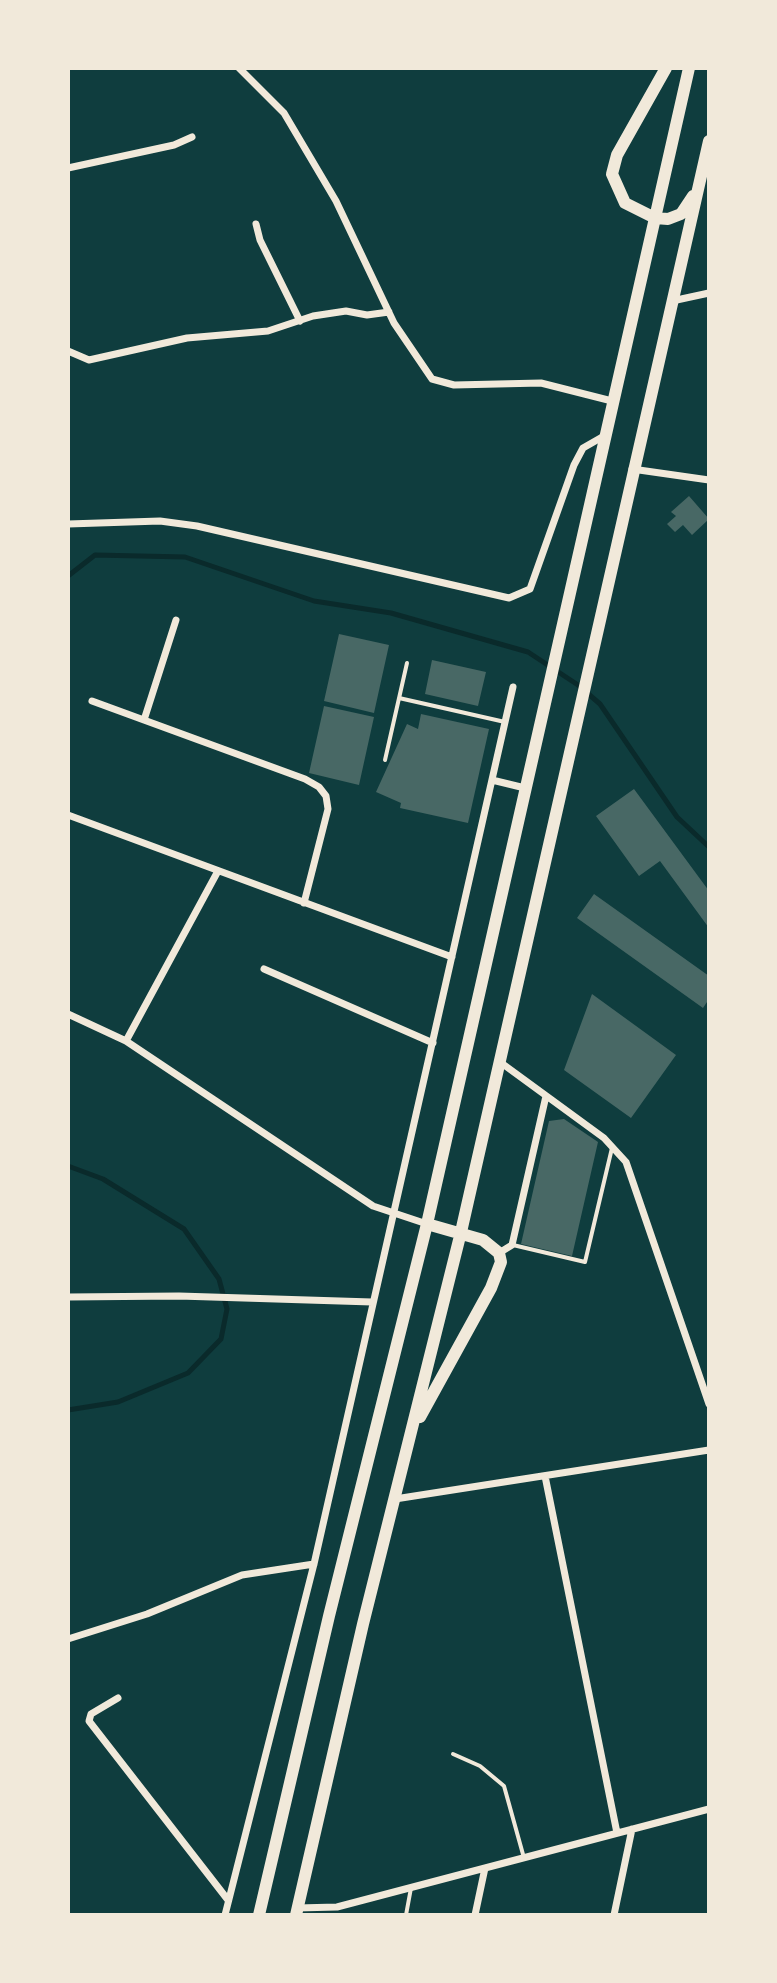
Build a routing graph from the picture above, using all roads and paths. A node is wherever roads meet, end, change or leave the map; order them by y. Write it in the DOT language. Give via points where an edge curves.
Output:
graph roads {
  1 [pos="239,68"];
  2 [pos="666,68"];
  3 [pos="689,68"];
  4 [pos="192,137"];
  5 [pos="709,141"];
  6 [pos="68,168"];
  7 [pos="701,174"];
  8 [pos="655,218"];
  9 [pos="256,224"];
  10 [pos="709,293"];
  11 [pos="672,301"];
  12 [pos="389,312"];
  13 [pos="300,321"];
  14 [pos="68,351"];
  15 [pos="612,401"];
  16 [pos="604,436"];
  17 [pos="632,469"];
  18 [pos="709,480"];
  19 [pos="68,524"];
  20 [pos="176,620"];
  21 [pos="407,663"];
  22 [pos="513,687"];
  23 [pos="399,698"];
  24 [pos="92,701"];
  25 [pos="144,720"];
  26 [pos="505,722"];
  27 [pos="385,760"];
  28 [pos="492,780"];
  29 [pos="525,788"];
  30 [pos="68,815"];
  31 [pos="218,871"];
  32 [pos="304,903"];
  33 [pos="452,957"];
  34 [pos="264,969"];
  35 [pos="68,1014"];
  36 [pos="126,1041"];
  37 [pos="433,1043"];
  38 [pos="500,1062"];
  39 [pos="546,1096"];
  40 [pos="612,1145"];
  41 [pos="394,1216"];
  42 [pos="427,1224"];
  43 [pos="461,1232"];
  44 [pos="512,1245"];
  45 [pos="499,1253"];
  46 [pos="68,1297"];
  47 [pos="372,1302"];
  48 [pos="709,1404"];
  49 [pos="411,1434"];
  50 [pos="709,1450"];
  51 [pos="545,1476"];
  52 [pos="395,1499"];
  53 [pos="314,1564"];
  54 [pos="68,1639"];
  55 [pos="118,1698"];
  56 [pos="453,1754"];
  57 [pos="709,1809"];
  58 [pos="632,1829"];
  59 [pos="617,1833"];
  60 [pos="524,1858"];
  61 [pos="485,1868"];
  62 [pos="411,1888"];
  63 [pos="228,1900"];
  64 [pos="296,1911"];
  65 [pos="336,1911"];
  66 [pos="225,1915"];
  67 [pos="259,1915"];
  68 [pos="406,1915"];
  69 [pos="475,1915"];
  70 [pos="614,1915"];
  1 -- 12 [label="street" via="284,113 336,201"];
  2 -- 8 [label="highway" via="617,155 612,174 625,203"];
  3 -- 8 [label="highway"];
  4 -- 6 [label="street"];
  5 -- 7 [label="highway"];
  7 -- 8 [label="highway" via="681,214"];
  7 -- 11 [label="highway"];
  8 -- 15 [label="highway"];
  9 -- 13 [label="street"];
  10 -- 11 [label="street"];
  11 -- 17 [label="highway"];
  12 -- 13 [label="street" via="346,311"];
  12 -- 15 [label="street" via="424,369 442,383 541,383"];
  13 -- 14 [label="street" via="268,331 187,338 89,360"];
  15 -- 16 [label="highway"];
  16 -- 19 [label="street" via="583,448 574,465 530,589 509,598 197,526 160,521"];
  16 -- 29 [label="highway"];
  17 -- 18 [label="street"];
  17 -- 38 [label="highway"];
  20 -- 25 [label="street"];
  21 -- 23 [label="lane"];
  22 -- 26 [label="street"];
  23 -- 26 [label="lane"];
  23 -- 27 [label="lane"];
  24 -- 25 [label="street"];
  25 -- 32 [label="street" via="305,779 326,796 328,809"];
  26 -- 28 [label="street"];
  28 -- 29 [label="street"];
  28 -- 33 [label="street"];
  29 -- 42 [label="highway"];
  30 -- 31 [label="street"];
  31 -- 32 [label="street"];
  31 -- 36 [label="street"];
  32 -- 33 [label="street"];
  33 -- 37 [label="street"];
  34 -- 37 [label="street"];
  35 -- 36 [label="street"];
  36 -- 41 [label="street"];
  37 -- 41 [label="street"];
  38 -- 39 [label="street"];
  38 -- 43 [label="highway"];
  39 -- 40 [label="street"];
  39 -- 44 [label="street"];
  40 -- 44 [label="lane" via="585,1262"];
  40 -- 48 [label="street" via="632,1176"];
  41 -- 42 [label="street"];
  41 -- 47 [label="street"];
  42 -- 43 [label="highway"];
  42 -- 67 [label="highway"];
  43 -- 45 [label="highway"];
  43 -- 49 [label="highway"];
  44 -- 45 [label="street"];
  45 -- 49 [label="highway" via="497,1275"];
  46 -- 47 [label="street"];
  47 -- 53 [label="street"];
  49 -- 52 [label="highway"];
  50 -- 51 [label="street"];
  51 -- 52 [label="street"];
  51 -- 59 [label="street"];
  52 -- 64 [label="highway"];
  53 -- 54 [label="street" via="242,1575"];
  53 -- 63 [label="street"];
  55 -- 63 [label="street" via="91,1714 89,1721"];
  56 -- 60 [label="lane" via="480,1766 504,1786"];
  57 -- 58 [label="street"];
  58 -- 59 [label="street"];
  58 -- 70 [label="street"];
  59 -- 60 [label="street"];
  60 -- 61 [label="street"];
  61 -- 62 [label="street"];
  61 -- 69 [label="street"];
  62 -- 65 [label="street"];
  62 -- 68 [label="lane"];
  63 -- 66 [label="street"];
  64 -- 65 [label="street"];
}
